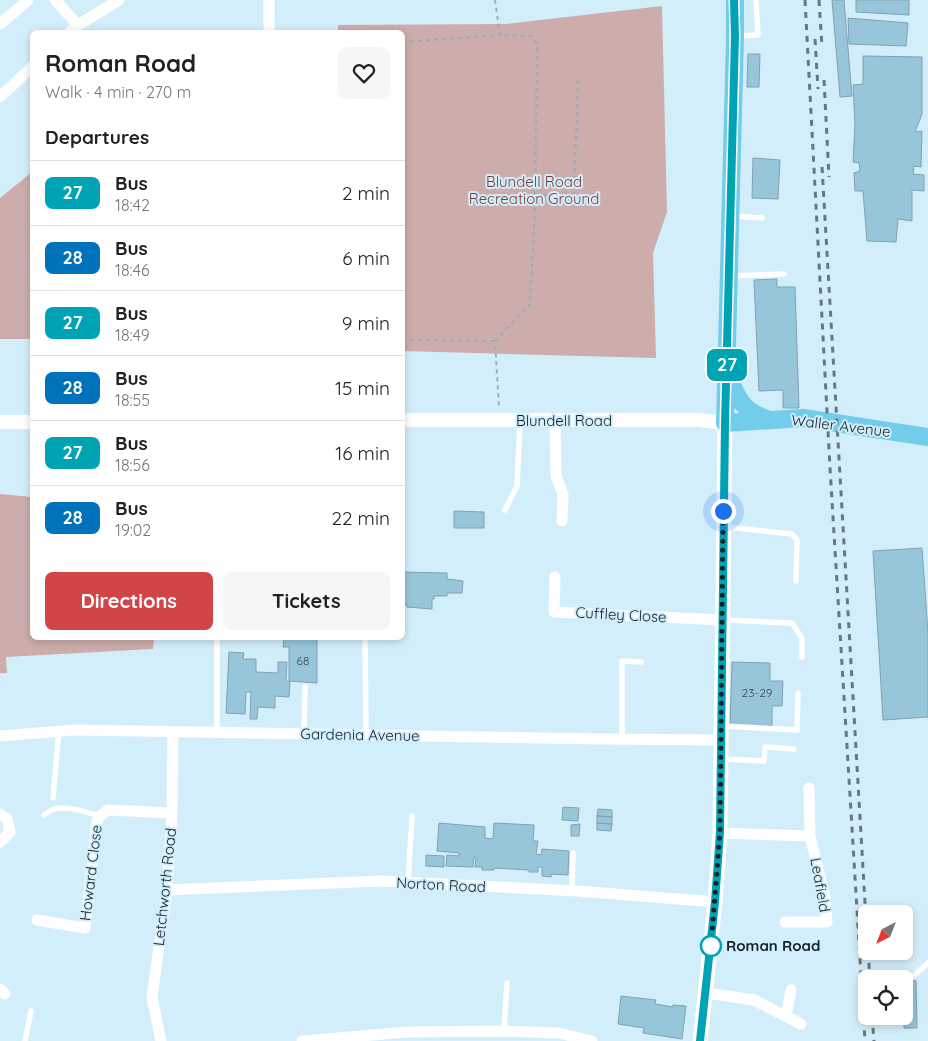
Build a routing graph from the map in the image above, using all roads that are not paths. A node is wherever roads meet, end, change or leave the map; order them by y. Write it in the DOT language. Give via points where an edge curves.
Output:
graph roads {
  1 [pos="28,0"];
  2 [pos="55,0"];
  3 [pos="269,0"];
  4 [pos="734,0"];
  5 [pos="756,0"];
  6 [pos="113,1"];
  7 [pos="0,24"];
  8 [pos="74,29"];
  9 [pos="269,30"];
  10 [pos="735,36"];
  11 [pos="30,69"];
  12 [pos="0,97"];
  13 [pos="731,216"];
  14 [pos="762,218"];
  15 [pos="784,274"];
  16 [pos="729,276"];
  17 [pos="727,373"];
  18 [pos="405,420"];
  19 [pos="769,420"];
  20 [pos="520,421"];
  21 [pos="555,421"];
  22 [pos="0,422"];
  23 [pos="30,422"];
  24 [pos="725,423"];
  25 [pos="928,437"];
  26 [pos="505,510"];
  27 [pos="562,521"];
  28 [pos="723,527"];
  29 [pos="556,577"];
  30 [pos="796,581"];
  31 [pos="722,620"];
  32 [pos="217,640"];
  33 [pos="365,640"];
  34 [pos="802,657"];
  35 [pos="641,662"];
  36 [pos="305,687"];
  37 [pos="798,693"];
  38 [pos="59,730"];
  39 [pos="173,732"];
  40 [pos="217,733"];
  41 [pos="720,733"];
  42 [pos="304,734"];
  43 [pos="0,736"];
  44 [pos="366,736"];
  45 [pos="622,740"];
  46 [pos="794,749"];
  47 [pos="720,759"];
  48 [pos="809,788"];
  49 [pos="53,798"];
  50 [pos="172,813"];
  51 [pos="0,814"];
  52 [pos="44,815"];
  53 [pos="100,816"];
  54 [pos="412,816"];
  55 [pos="720,832"];
  56 [pos="810,836"];
  57 [pos="0,842"];
  58 [pos="573,853"];
  59 [pos="408,883"];
  60 [pos="167,890"];
  61 [pos="572,891"];
  62 [pos="715,902"];
  63 [pos="37,920"];
  64 [pos="785,922"];
  65 [pos="928,963"];
  66 [pos="913,976"];
  67 [pos="507,983"];
  68 [pos="791,990"];
  69 [pos="706,993"];
  70 [pos="31,1011"];
  71 [pos="786,1016"];
  72 [pos="801,1024"];
  73 [pos="504,1031"];
  74 [pos="25,1041"];
  75 [pos="161,1041"];
  76 [pos="302,1041"];
  77 [pos="592,1041"];
  78 [pos="700,1041"];
  1 -- 7 [label="street"];
  2 -- 8 [label="street"];
  3 -- 9 [label="street"];
  4 -- 10 [label="main road"];
  5 -- 10 [label="lane" via="758,35"];
  6 -- 8 [label="street"];
  10 -- 13 [label="main road"];
  11 -- 12 [label="street"];
  13 -- 14 [label="lane"];
  13 -- 16 [label="main road"];
  15 -- 16 [label="lane"];
  16 -- 17 [label="main road"];
  17 -- 19 [label="main road" via="743,406"];
  17 -- 24 [label="main road"];
  18 -- 20 [label="street, Blundell Road"];
  19 -- 24 [label="main road, Waller Avenue"];
  19 -- 25 [label="main road, Waller Avenue" via="802,418"];
  20 -- 21 [label="street, Blundell Road"];
  20 -- 26 [label="lane" via="518,486"];
  21 -- 24 [label="street, Blundell Road" via="698,420"];
  21 -- 27 [label="street" via="556,476 563,494"];
  22 -- 23 [label="street"];
  24 -- 28 [label="main road"];
  28 -- 30 [label="lane" via="792,534 797,540"];
  28 -- 31 [label="main road"];
  29 -- 31 [label="street, Cuffley Close" via="554,612"];
  31 -- 34 [label="lane" via="792,623 802,638"];
  31 -- 41 [label="main road"];
  32 -- 40 [label="lane"];
  33 -- 44 [label="lane"];
  35 -- 45 [label="lane" via="622,661"];
  36 -- 42 [label="lane"];
  37 -- 41 [label="lane" via="797,730"];
  38 -- 39 [label="street, Gardenia Avenue"];
  38 -- 43 [label="street, Gardenia Avenue"];
  38 -- 49 [label="lane"];
  39 -- 40 [label="street, Gardenia Avenue"];
  39 -- 50 [label="street, Letchworth Road"];
  40 -- 42 [label="street, Gardenia Avenue"];
  41 -- 45 [label="street, Gardenia Avenue"];
  41 -- 47 [label="main road"];
  42 -- 44 [label="street, Gardenia Avenue"];
  44 -- 45 [label="street, Gardenia Avenue"];
  46 -- 47 [label="lane" via="765,748 764,761"];
  47 -- 55 [label="main road"];
  48 -- 56 [label="street, Leafield"];
  50 -- 53 [label="street, Howard Close" via="108,810"];
  50 -- 60 [label="street, Letchworth Road"];
  51 -- 57 [label="street" via="8,820 10,832"];
  52 -- 53 [label="lane" via="58,808"];
  53 -- 63 [label="street, Howard Close" via="85,928"];
  54 -- 59 [label="lane"];
  55 -- 56 [label="street, Leafield"];
  55 -- 62 [label="main road"];
  56 -- 64 [label="street, Leafield" via="825,898 827,922"];
  58 -- 61 [label="lane"];
  59 -- 60 [label="street, Norton Road" via="382,881"];
  59 -- 61 [label="street, Norton Road"];
  60 -- 75 [label="street, Letchworth Road" via="152,997"];
  61 -- 62 [label="street, Norton Road"];
  62 -- 69 [label="main road"];
  65 -- 66 [label="lane"];
  67 -- 73 [label="lane"];
  68 -- 71 [label="street"];
  69 -- 71 [label="street" via="754,1000"];
  69 -- 78 [label="main road"];
  70 -- 74 [label="lane"];
  71 -- 72 [label="street"];
  73 -- 76 [label="street" via="408,1032"];
  73 -- 77 [label="street" via="559,1033"];
}
